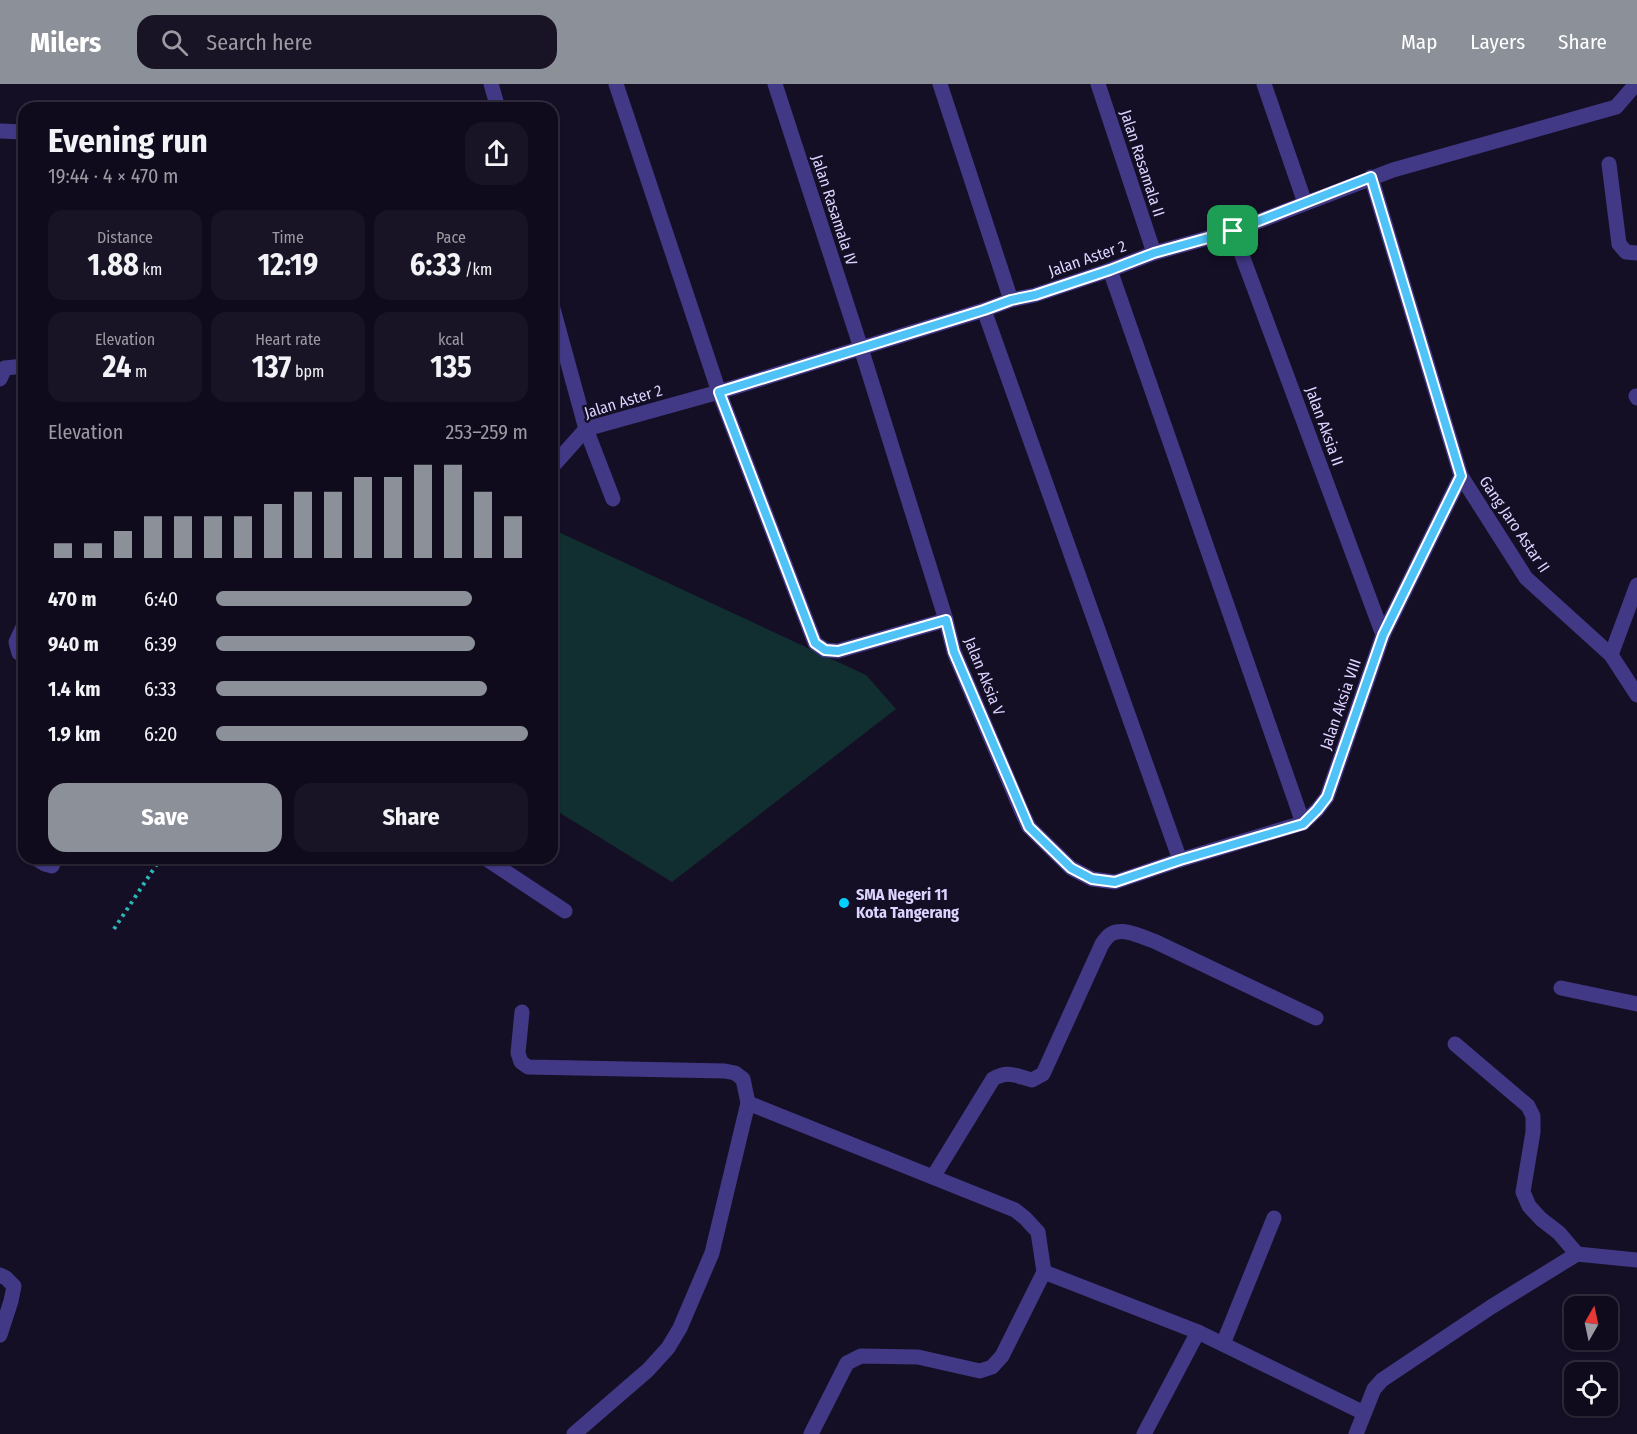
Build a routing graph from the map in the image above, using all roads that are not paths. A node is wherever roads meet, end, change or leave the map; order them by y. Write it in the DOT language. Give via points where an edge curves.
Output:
graph roads {
  1 [pos="491,84"];
  2 [pos="616,84"];
  3 [pos="775,84"];
  4 [pos="940,84"];
  5 [pos="1098,84"];
  6 [pos="1264,84"];
  7 [pos="1636,84"];
  8 [pos="496,102"];
  9 [pos="0,131"];
  10 [pos="18,132"];
  11 [pos="1609,164"];
  12 [pos="1371,177"];
  13 [pos="1305,203"];
  14 [pos="1233,231"];
  15 [pos="1154,253"];
  16 [pos="1637,253"];
  17 [pos="1110,270"];
  18 [pos="1011,300"];
  19 [pos="984,310"];
  20 [pos="558,327"];
  21 [pos="861,348"];
  22 [pos="18,367"];
  23 [pos="2,371"];
  24 [pos="719,392"];
  25 [pos="586,429"];
  26 [pos="558,460"];
  27 [pos="1461,476"];
  28 [pos="613,499"];
  29 [pos="1637,585"];
  30 [pos="946,620"];
  31 [pos="1637,626"];
  32 [pos="1621,627"];
  33 [pos="1383,635"];
  34 [pos="1611,655"];
  35 [pos="1637,695"];
  36 [pos="1303,824"];
  37 [pos="1180,860"];
  38 [pos="494,864"];
  39 [pos="565,911"];
  40 [pos="1561,988"];
  41 [pos="1637,1004"];
  42 [pos="522,1012"];
  43 [pos="1316,1018"];
  44 [pos="1455,1044"];
  45 [pos="748,1103"];
  46 [pos="933,1177"];
  47 [pos="1274,1218"];
  48 [pos="1577,1254"];
  49 [pos="1637,1260"];
  50 [pos="1044,1272"];
  51 [pos="0,1275"];
  52 [pos="1197,1332"];
  53 [pos="0,1335"];
  54 [pos="1223,1344"];
  55 [pos="1364,1413"];
  56 [pos="574,1434"];
  57 [pos="811,1434"];
  58 [pos="1144,1434"];
  59 [pos="1356,1434"];
  1 -- 8 [label="street"];
  2 -- 24 [label="street"];
  3 -- 21 [label="street, Jalan Rasamala IV"];
  4 -- 18 [label="street"];
  5 -- 15 [label="street, Jalan Rasamala II"];
  6 -- 13 [label="street"];
  7 -- 12 [label="street, Jalan Aster 2" via="1616,107"];
  9 -- 10 [label="street"];
  11 -- 16 [label="street" via="1619,244 1626,252"];
  12 -- 13 [label="street, Jalan Aster 2"];
  12 -- 27 [label="street, Gang Jaro Astar II"];
  13 -- 14 [label="street, Jalan Aster 2"];
  14 -- 15 [label="street, Jalan Aster 2"];
  14 -- 33 [label="street, Jalan Aksia II"];
  15 -- 17 [label="street, Jalan Aster 2"];
  17 -- 18 [label="street, Jalan Aster 2"];
  17 -- 36 [label="street"];
  18 -- 19 [label="street, Jalan Aster 2"];
  19 -- 21 [label="street, Jalan Aster 2"];
  19 -- 37 [label="street"];
  20 -- 25 [label="street"];
  21 -- 24 [label="street, Jalan Aster 2"];
  21 -- 30 [label="street, Jalan Aksia V"];
  22 -- 23 [label="street"];
  24 -- 25 [label="street, Jalan Aster 2"];
  24 -- 30 [label="street" via="815,643 825,650 838,651"];
  25 -- 26 [label="street, Jalan Aster 2"];
  25 -- 28 [label="street"];
  27 -- 33 [label="street, Jalan Aksia VIII"];
  27 -- 34 [label="street, Gang Jaro Astar II" via="1526,578"];
  29 -- 32 [label="street"];
  30 -- 37 [label="street, Jalan Aksia V" via="954,652 1029,827 1071,868 1092,879 1115,882"];
  31 -- 32 [label="street"];
  32 -- 34 [label="street"];
  33 -- 36 [label="street, Jalan Aksia VIII" via="1327,797"];
  34 -- 35 [label="street, Gang Jaro Astar II"];
  36 -- 37 [label="street"];
  38 -- 39 [label="street"];
  40 -- 41 [label="street"];
  42 -- 45 [label="street" via="518,1053 528,1067 725,1071 743,1079"];
  43 -- 46 [label="street" via="1154,941 1130,933 1111,934 1102,944 1043,1074 1032,1080 1008,1073 993,1079"];
  44 -- 48 [label="street" via="1528,1106 1533,1116 1533,1132 1523,1192 1540,1219"];
  45 -- 46 [label="street"];
  45 -- 56 [label="street" via="712,1252 680,1328 648,1370"];
  46 -- 50 [label="street" via="1015,1209 1038,1232"];
  47 -- 54 [label="street"];
  48 -- 49 [label="street"];
  48 -- 55 [label="street" via="1382,1380"];
  50 -- 52 [label="street"];
  50 -- 57 [label="street" via="1002,1356 992,1367 980,1371 918,1357 861,1356 847,1363"];
  51 -- 53 [label="street" via="14,1286"];
  52 -- 54 [label="street"];
  52 -- 58 [label="street"];
  54 -- 55 [label="street"];
  55 -- 59 [label="street"];
}
